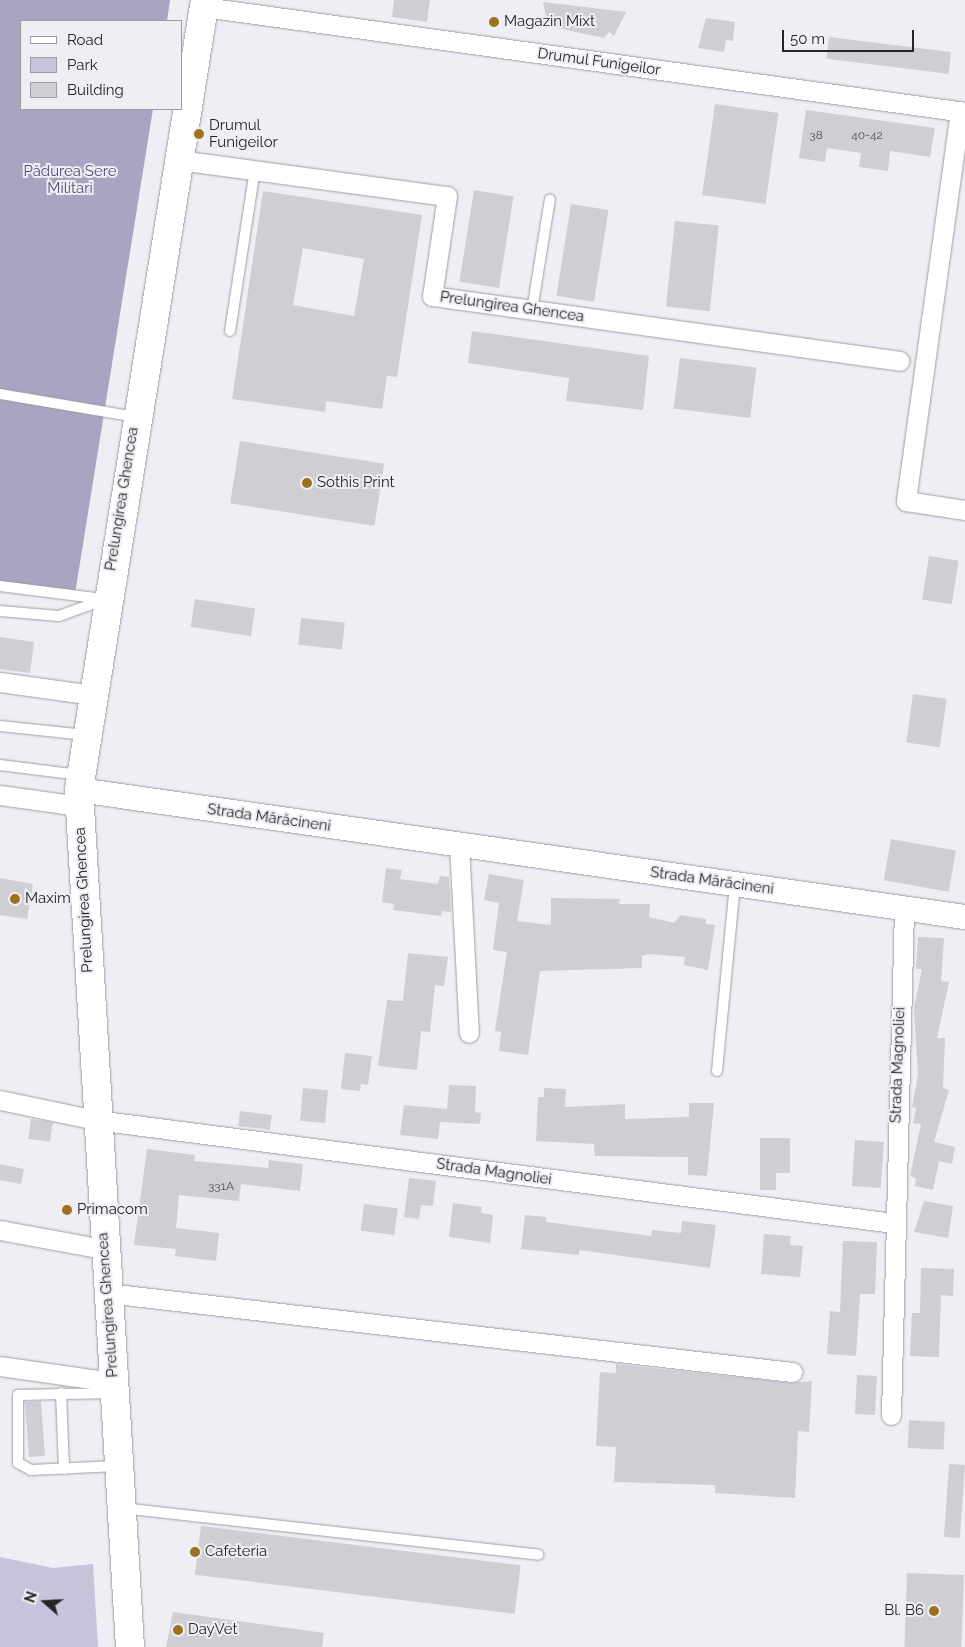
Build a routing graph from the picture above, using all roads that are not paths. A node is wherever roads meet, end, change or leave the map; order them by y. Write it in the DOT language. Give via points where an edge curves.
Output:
graph roads {
  1 [pos="205,3"];
  2 [pos="962,112"];
  3 [pos="179,160"];
  4 [pos="254,170"];
  5 [pos="550,199"];
  6 [pos="532,310"];
  7 [pos="230,331"];
  8 [pos="900,361"];
  9 [pos="0,394"];
  10 [pos="136,417"];
  11 [pos="965,510"];
  12 [pos="0,586"];
  13 [pos="106,600"];
  14 [pos="0,610"];
  15 [pos="0,682"];
  16 [pos="92,695"];
  17 [pos="0,726"];
  18 [pos="86,735"];
  19 [pos="0,765"];
  20 [pos="80,790"];
  21 [pos="0,795"];
  22 [pos="459,845"];
  23 [pos="735,884"];
  24 [pos="904,907"];
  25 [pos="965,917"];
  26 [pos="469,1033"];
  27 [pos="717,1070"];
  28 [pos="0,1100"];
  29 [pos="96,1120"];
  30 [pos="893,1223"];
  31 [pos="0,1230"];
  32 [pos="104,1249"];
  33 [pos="107,1293"];
  34 [pos="0,1366"];
  35 [pos="792,1372"];
  36 [pos="113,1388"];
  37 [pos="61,1393"];
  38 [pos="891,1415"];
  39 [pos="118,1466"];
  40 [pos="64,1469"];
  41 [pos="121,1508"];
  42 [pos="538,1555"];
  43 [pos="130,1647"];
  1 -- 2 [label="street, Drumul Funigeilor"];
  1 -- 3 [label="main road, Prelungirea Ghencea"];
  2 -- 11 [label="street" via="906,502"];
  3 -- 4 [label="street, Prelungirea Ghencea"];
  3 -- 10 [label="main road, Prelungirea Ghencea"];
  4 -- 6 [label="street, Prelungirea Ghencea" via="447,196 432,296"];
  4 -- 7 [label="lane"];
  5 -- 6 [label="lane"];
  6 -- 8 [label="street, Prelungirea Ghencea"];
  9 -- 10 [label="lane"];
  10 -- 13 [label="main road, Prelungirea Ghencea"];
  12 -- 13 [label="lane"];
  13 -- 14 [label="lane" via="59,616"];
  13 -- 16 [label="main road, Prelungirea Ghencea"];
  15 -- 16 [label="street"];
  16 -- 18 [label="main road, Prelungirea Ghencea"];
  17 -- 18 [label="lane"];
  18 -- 20 [label="main road, Prelungirea Ghencea"];
  19 -- 20 [label="lane"];
  20 -- 21 [label="street"];
  20 -- 22 [label="street, Strada Mărăcineni"];
  20 -- 29 [label="main road, Prelungirea Ghencea"];
  22 -- 23 [label="street, Strada Mărăcineni"];
  22 -- 26 [label="street"];
  23 -- 24 [label="street, Strada Mărăcineni"];
  23 -- 27 [label="lane"];
  24 -- 25 [label="street, Strada Mărăcineni"];
  24 -- 30 [label="street, Strada Magnoliei"];
  28 -- 29 [label="street, Strada Magnoliei"];
  29 -- 30 [label="street, Strada Magnoliei"];
  29 -- 32 [label="main road, Prelungirea Ghencea"];
  30 -- 38 [label="street, Strada Magnoliei"];
  31 -- 32 [label="street"];
  32 -- 33 [label="main road, Prelungirea Ghencea"];
  33 -- 35 [label="street"];
  33 -- 36 [label="main road, Prelungirea Ghencea"];
  34 -- 36 [label="street"];
  36 -- 37 [label="lane"];
  36 -- 39 [label="main road, Prelungirea Ghencea"];
  37 -- 40 [label="lane"];
  37 -- 40 [label="lane" via="21,1394 16,1398 15,1410 20,1466 31,1470"];
  39 -- 40 [label="lane"];
  39 -- 41 [label="main road, Prelungirea Ghencea"];
  41 -- 42 [label="lane"];
  41 -- 43 [label="main road, Prelungirea Ghencea"];
}
